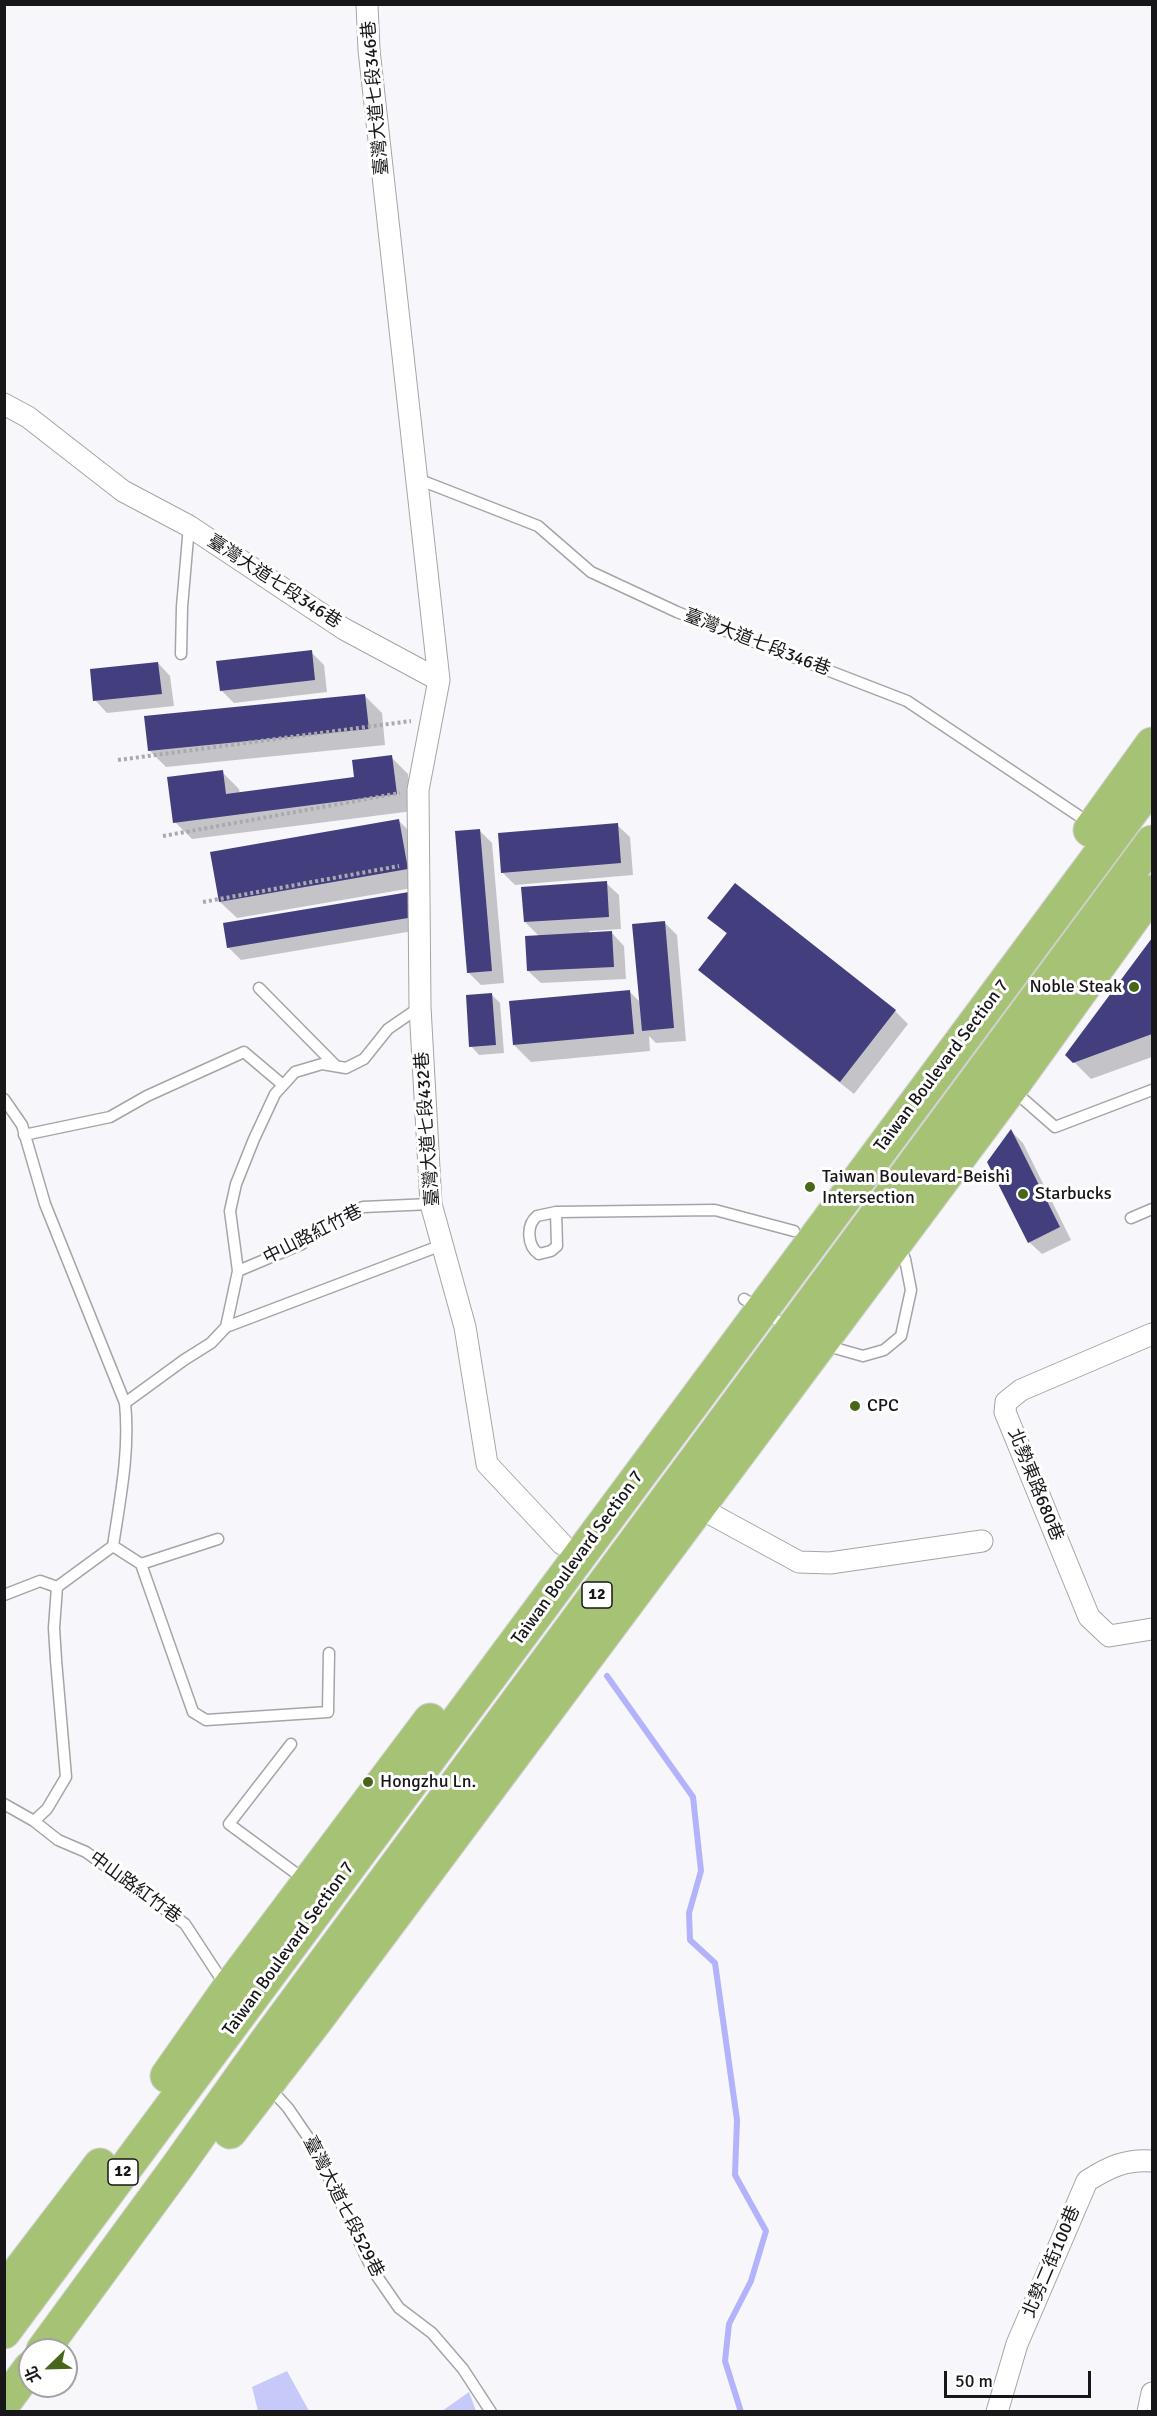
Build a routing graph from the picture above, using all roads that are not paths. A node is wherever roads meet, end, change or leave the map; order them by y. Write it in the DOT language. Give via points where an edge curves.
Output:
graph roads {
  1 [pos="367,4"];
  2 [pos="4,404"];
  3 [pos="415,478"];
  4 [pos="189,526"];
  5 [pos="181,654"];
  6 [pos="439,680"];
  7 [pos="1152,744"];
  8 [pos="1152,784"];
  9 [pos="1102,831"];
  10 [pos="1148,856"];
  11 [pos="1152,892"];
  12 [pos="259,988"];
  13 [pos="420,1007"];
  14 [pos="336,1066"];
  15 [pos="284,1085"];
  16 [pos="1011,1088"];
  17 [pos="1152,1090"];
  18 [pos="4,1099"];
  19 [pos="24,1135"];
  20 [pos="431,1204"];
  21 [pos="1152,1209"];
  22 [pos="556,1212"];
  23 [pos="1131,1218"];
  24 [pos="794,1231"];
  25 [pos="885,1232"];
  26 [pos="442,1245"];
  27 [pos="238,1271"];
  28 [pos="753,1305"];
  29 [pos="226,1327"];
  30 [pos="1152,1334"];
  31 [pos="806,1337"];
  32 [pos="124,1403"];
  33 [pos="698,1507"];
  34 [pos="218,1539"];
  35 [pos="982,1540"];
  36 [pos="562,1544"];
  37 [pos="113,1546"];
  38 [pos="141,1564"];
  39 [pos="57,1587"];
  40 [pos="4,1595"];
  41 [pos="1152,1629"];
  42 [pos="329,1653"];
  43 [pos="291,1744"];
  44 [pos="4,1804"];
  45 [pos="34,1821"];
  46 [pos="308,1883"];
  47 [pos="261,2037"];
  48 [pos="1152,2161"];
  49 [pos="4,2291"];
  50 [pos="4,2332"];
  51 [pos="52,2338"];
  52 [pos="75,2338"];
  53 [pos="18,2384"];
  54 [pos="1152,2393"];
  55 [pos="32,2398"];
  56 [pos="4,2403"];
  57 [pos="22,2412"];
  58 [pos="491,2412"];
  59 [pos="997,2412"];
  60 [pos="1148,2412"];
  1 -- 3 [label="street, 臺灣大道七段346巷"];
  2 -- 4 [label="street, 臺灣大道七段346巷" via="28,417 123,491"];
  3 -- 6 [label="street, 臺灣大道七段346巷"];
  3 -- 9 [label="lane, 臺灣大道七段346巷" via="538,526 591,572 677,612 907,701"];
  4 -- 5 [label="lane"];
  4 -- 6 [label="street, 臺灣大道七段346巷" via="344,629"];
  6 -- 13 [label="street, 臺灣大道七段432巷" via="418,790"];
  7 -- 9 [label="main road, Taiwan Boulevard Section 7 / 12"];
  8 -- 9 [label="main road, Taiwan Boulevard Section 7 / 12"];
  9 -- 10 [label="street"];
  9 -- 24 [label="main road, Taiwan Boulevard Section 7 / 12"];
  9 -- 28 [label="main road, Taiwan Boulevard Section 7 / 12"];
  10 -- 25 [label="main road, Taiwan Boulevard Section 7 / 12"];
  11 -- 16 [label="main road, Taiwan Boulevard Section 7 / 12"];
  12 -- 14 [label="lane"];
  13 -- 14 [label="lane" via="388,1029 364,1059 346,1068"];
  13 -- 20 [label="street, 臺灣大道七段432巷"];
  14 -- 15 [label="lane" via="322,1064 295,1072"];
  15 -- 19 [label="lane" via="244,1052 110,1117"];
  15 -- 27 [label="lane" via="266,1112 236,1184 230,1211"];
  16 -- 17 [label="lane" via="1054,1127"];
  16 -- 25 [label="main road, Taiwan Boulevard Section 7 / 12"];
  18 -- 19 [label="lane" via="22,1125"];
  19 -- 32 [label="lane" via="45,1204"];
  20 -- 26 [label="street, 臺灣大道七段432巷"];
  20 -- 27 [label="lane, 中山路紅竹巷" via="363,1207 302,1244"];
  21 -- 23 [label="lane"];
  22 -- 24 [label="lane" via="715,1210"];
  24 -- 28 [label="main road, Taiwan Boulevard Section 7 / 12"];
  25 -- 31 [label="main road, Taiwan Boulevard Section 7 / 12"];
  25 -- 31 [label="lane" via="905,1258 911,1290 901,1336 884,1350 863,1356"];
  26 -- 29 [label="lane"];
  26 -- 36 [label="street, 臺灣大道七段432巷" via="465,1327 487,1464"];
  27 -- 29 [label="lane"];
  28 -- 31 [label="lane"];
  28 -- 36 [label="main road, Taiwan Boulevard Section 7 / 12"];
  28 -- 47 [label="main road, Taiwan Boulevard Section 7 / 12"];
  29 -- 32 [label="lane" via="211,1343"];
  30 -- 41 [label="street, 北勢東路680巷" via="1021,1390 1006,1402 1005,1412 1089,1617 1109,1636"];
  31 -- 33 [label="main road, Taiwan Boulevard Section 7 / 12"];
  31 -- 47 [label="main road, Taiwan Boulevard Section 7 / 12"];
  32 -- 37 [label="lane" via="126,1456"];
  33 -- 35 [label="street" via="799,1562 830,1563"];
  33 -- 47 [label="main road, Taiwan Boulevard Section 7 / 12" via="315,2022"];
  34 -- 38 [label="lane"];
  36 -- 46 [label="main road, Taiwan Boulevard Section 7 / 12"];
  37 -- 38 [label="lane"];
  37 -- 39 [label="lane"];
  38 -- 42 [label="lane" via="193,1712 206,1720 328,1712"];
  39 -- 40 [label="lane" via="40,1581"];
  39 -- 45 [label="lane" via="54,1628 66,1777 47,1809"];
  43 -- 46 [label="lane" via="229,1824"];
  44 -- 45 [label="lane, 中山路紅竹巷"];
  45 -- 47 [label="lane, 中山路紅竹巷" via="58,1840 86,1852 185,1924"];
  46 -- 47 [label="main road, Taiwan Boulevard Section 7 / 12"];
  47 -- 49 [label="main road, Taiwan Boulevard Section 7 / 12" via="173,2069"];
  47 -- 50 [label="main road, Taiwan Boulevard Section 7 / 12"];
  47 -- 51 [label="main road, Taiwan Boulevard Section 7 / 12" via="177,2167"];
  47 -- 52 [label="main road, Taiwan Boulevard Section 7 / 12"];
  47 -- 58 [label="lane, 臺灣大道七段529巷" via="288,2108 314,2146 372,2270 399,2308 432,2333 463,2369"];
  48 -- 59 [label="street, 北勢二街100巷" via="1135,2160 1110,2166 1087,2181 1017,2344"];
  53 -- 56 [label="main road"];
  54 -- 60 [label="street"];
  55 -- 57 [label="main road"];
}
